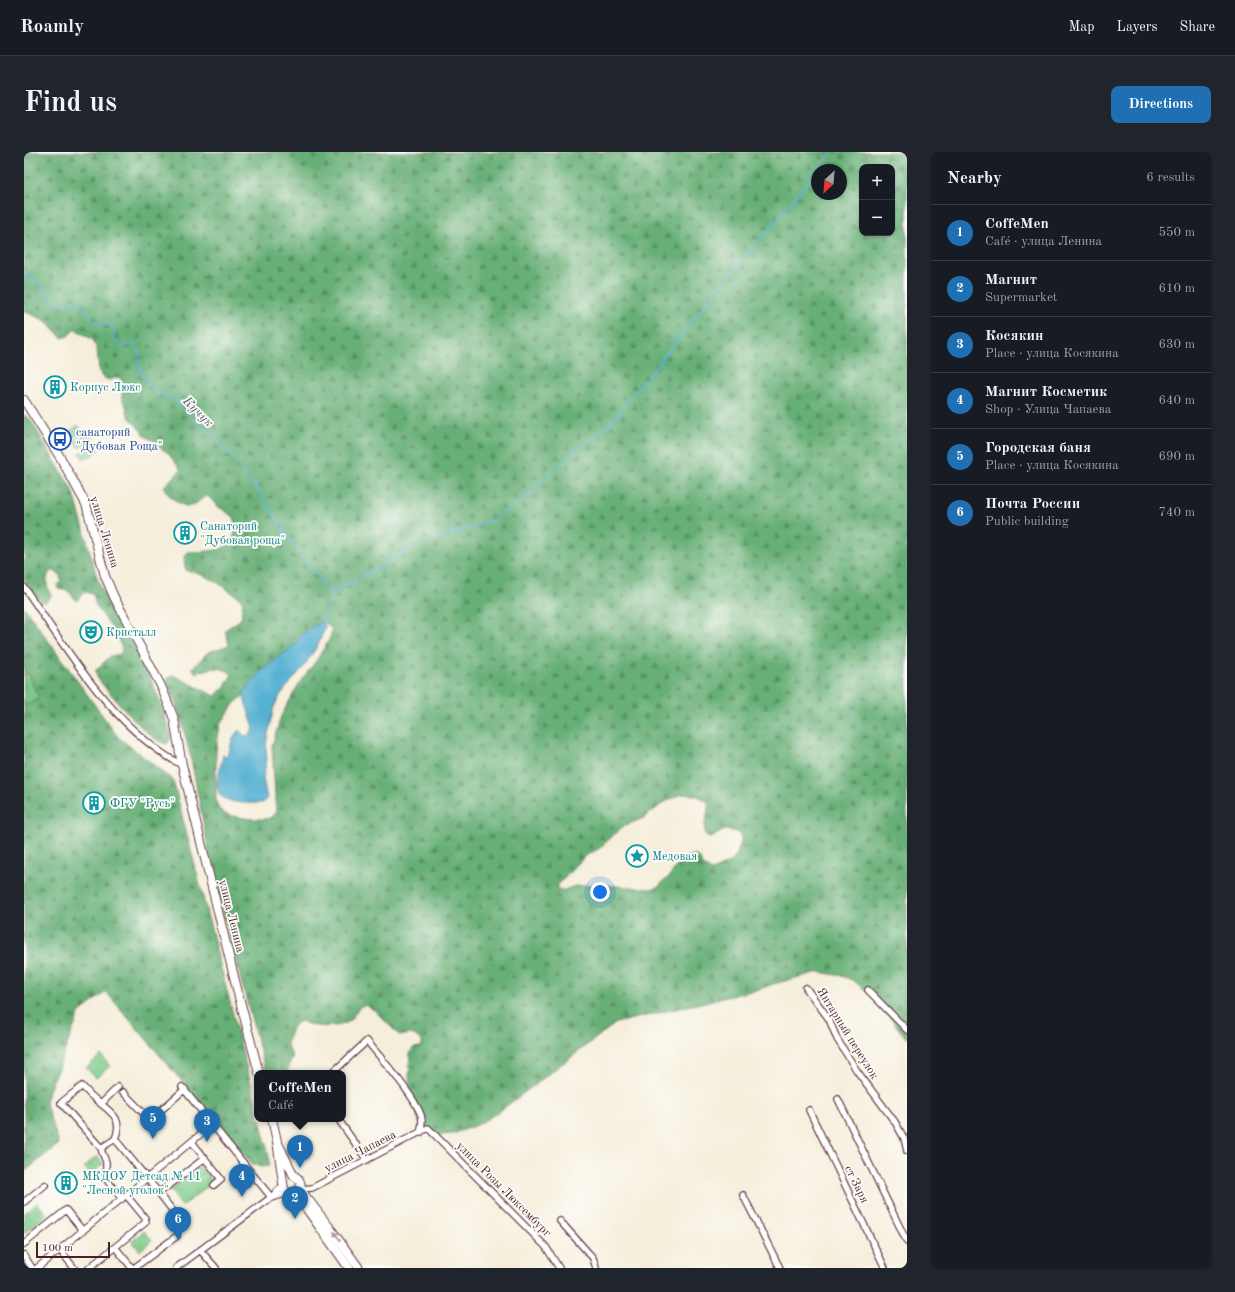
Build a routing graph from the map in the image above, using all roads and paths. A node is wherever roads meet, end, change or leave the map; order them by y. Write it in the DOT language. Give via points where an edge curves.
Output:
graph roads {
  1 [pos="25,403"];
  2 [pos="24,586"];
  3 [pos="182,765"];
  4 [pos="806,988"];
  5 [pos="868,990"];
  6 [pos="907,1030"];
  7 [pos="258,1070"];
  8 [pos="335,1070"];
  9 [pos="118,1087"];
  10 [pos="123,1092"];
  11 [pos="838,1099"];
  12 [pos="101,1104"];
  13 [pos="809,1110"];
  14 [pos="273,1122"];
  15 [pos="340,1122"];
  16 [pos="213,1124"];
  17 [pos="428,1128"];
  18 [pos="420,1133"];
  19 [pos="115,1139"];
  20 [pos="277,1140"];
  21 [pos="192,1142"];
  22 [pos="101,1148"];
  23 [pos="907,1151"];
  24 [pos="205,1158"];
  25 [pos="367,1160"];
  26 [pos="294,1176"];
  27 [pos="147,1178"];
  28 [pos="45,1185"];
  29 [pos="214,1185"];
  30 [pos="290,1189"];
  31 [pos="159,1193"];
  32 [pos="743,1195"];
  33 [pos="124,1197"];
  34 [pos="270,1198"];
  35 [pos="24,1202"];
  36 [pos="179,1219"];
  37 [pos="560,1221"];
  38 [pos="83,1231"];
  39 [pos="177,1236"];
  40 [pos="907,1242"];
  41 [pos="24,1244"];
  42 [pos="115,1248"];
  43 [pos="60,1250"];
  44 [pos="200,1250"];
  45 [pos="24,1255"];
  46 [pos="130,1267"];
  47 [pos="32,1268"];
  48 [pos="37,1268"];
  49 [pos="74,1268"];
  50 [pos="89,1268"];
  51 [pos="176,1268"];
  52 [pos="216,1268"];
  53 [pos="350,1268"];
  54 [pos="360,1268"];
  55 [pos="559,1268"];
  56 [pos="596,1268"];
  57 [pos="780,1268"];
  58 [pos="886,1268"];
  1 -- 3 [label="main road, улица Ленина" via="86,504 105,576 121,612 161,686 174,719"];
  2 -- 3 [label="street" via="95,689 150,744"];
  3 -- 7 [label="main road, улица Ленина"];
  4 -- 23 [label="street, Янтарный переулок" via="829,1019 837,1039 857,1071 895,1122 904,1138"];
  5 -- 6 [label="street"];
  8 -- 18 [label="street" via="367,1041 415,1102 422,1119"];
  9 -- 12 [label="street"];
  10 -- 16 [label="street" via="147,1117 154,1111 159,1112 183,1088"];
  11 -- 40 [label="street"];
  12 -- 19 [label="street" via="117,1119 118,1131"];
  12 -- 22 [label="street" via="82,1086 61,1103"];
  13 -- 58 [label="street, ст Заря"];
  14 -- 20 [label="main road"];
  15 -- 25 [label="street"];
  16 -- 21 [label="street"];
  16 -- 34 [label="street"];
  17 -- 18 [label="street, улица Чапаева"];
  17 -- 55 [label="street, улица Розы Люксембург" via="546,1247"];
  18 -- 25 [label="street, улица Чапаева"];
  19 -- 22 [label="street"];
  19 -- 27 [label="street"];
  20 -- 26 [label="main road"];
  20 -- 30 [label="main road"];
  21 -- 24 [label="street"];
  21 -- 27 [label="street"];
  22 -- 33 [label="street" via="106,1162 106,1179"];
  24 -- 29 [label="street" via="221,1179"];
  24 -- 31 [label="street"];
  25 -- 30 [label="street, улица Чапаева" via="312,1188"];
  26 -- 30 [label="main road" via="287,1178"];
  26 -- 30 [label="main road" via="300,1181"];
  27 -- 31 [label="street"];
  27 -- 33 [label="street"];
  28 -- 35 [label="street"];
  30 -- 34 [label="street, улица Чапаева"];
  30 -- 53 [label="main road"];
  54 -- 30 [label="main road, one-way" via="330,1228"];
  31 -- 36 [label="street"];
  32 -- 57 [label="street"];
  33 -- 38 [label="street"];
  33 -- 42 [label="street" via="146,1222"];
  34 -- 44 [label="street"];
  37 -- 56 [label="street" via="593,1258"];
  38 -- 41 [label="street" via="66,1210"];
  38 -- 43 [label="street"];
  39 -- 46 [label="street"];
  42 -- 46 [label="street"];
  42 -- 50 [label="street"];
  43 -- 48 [label="street"];
  43 -- 49 [label="street"];
  44 -- 51 [label="street"];
  44 -- 52 [label="street"];
  45 -- 47 [label="street"];
}
